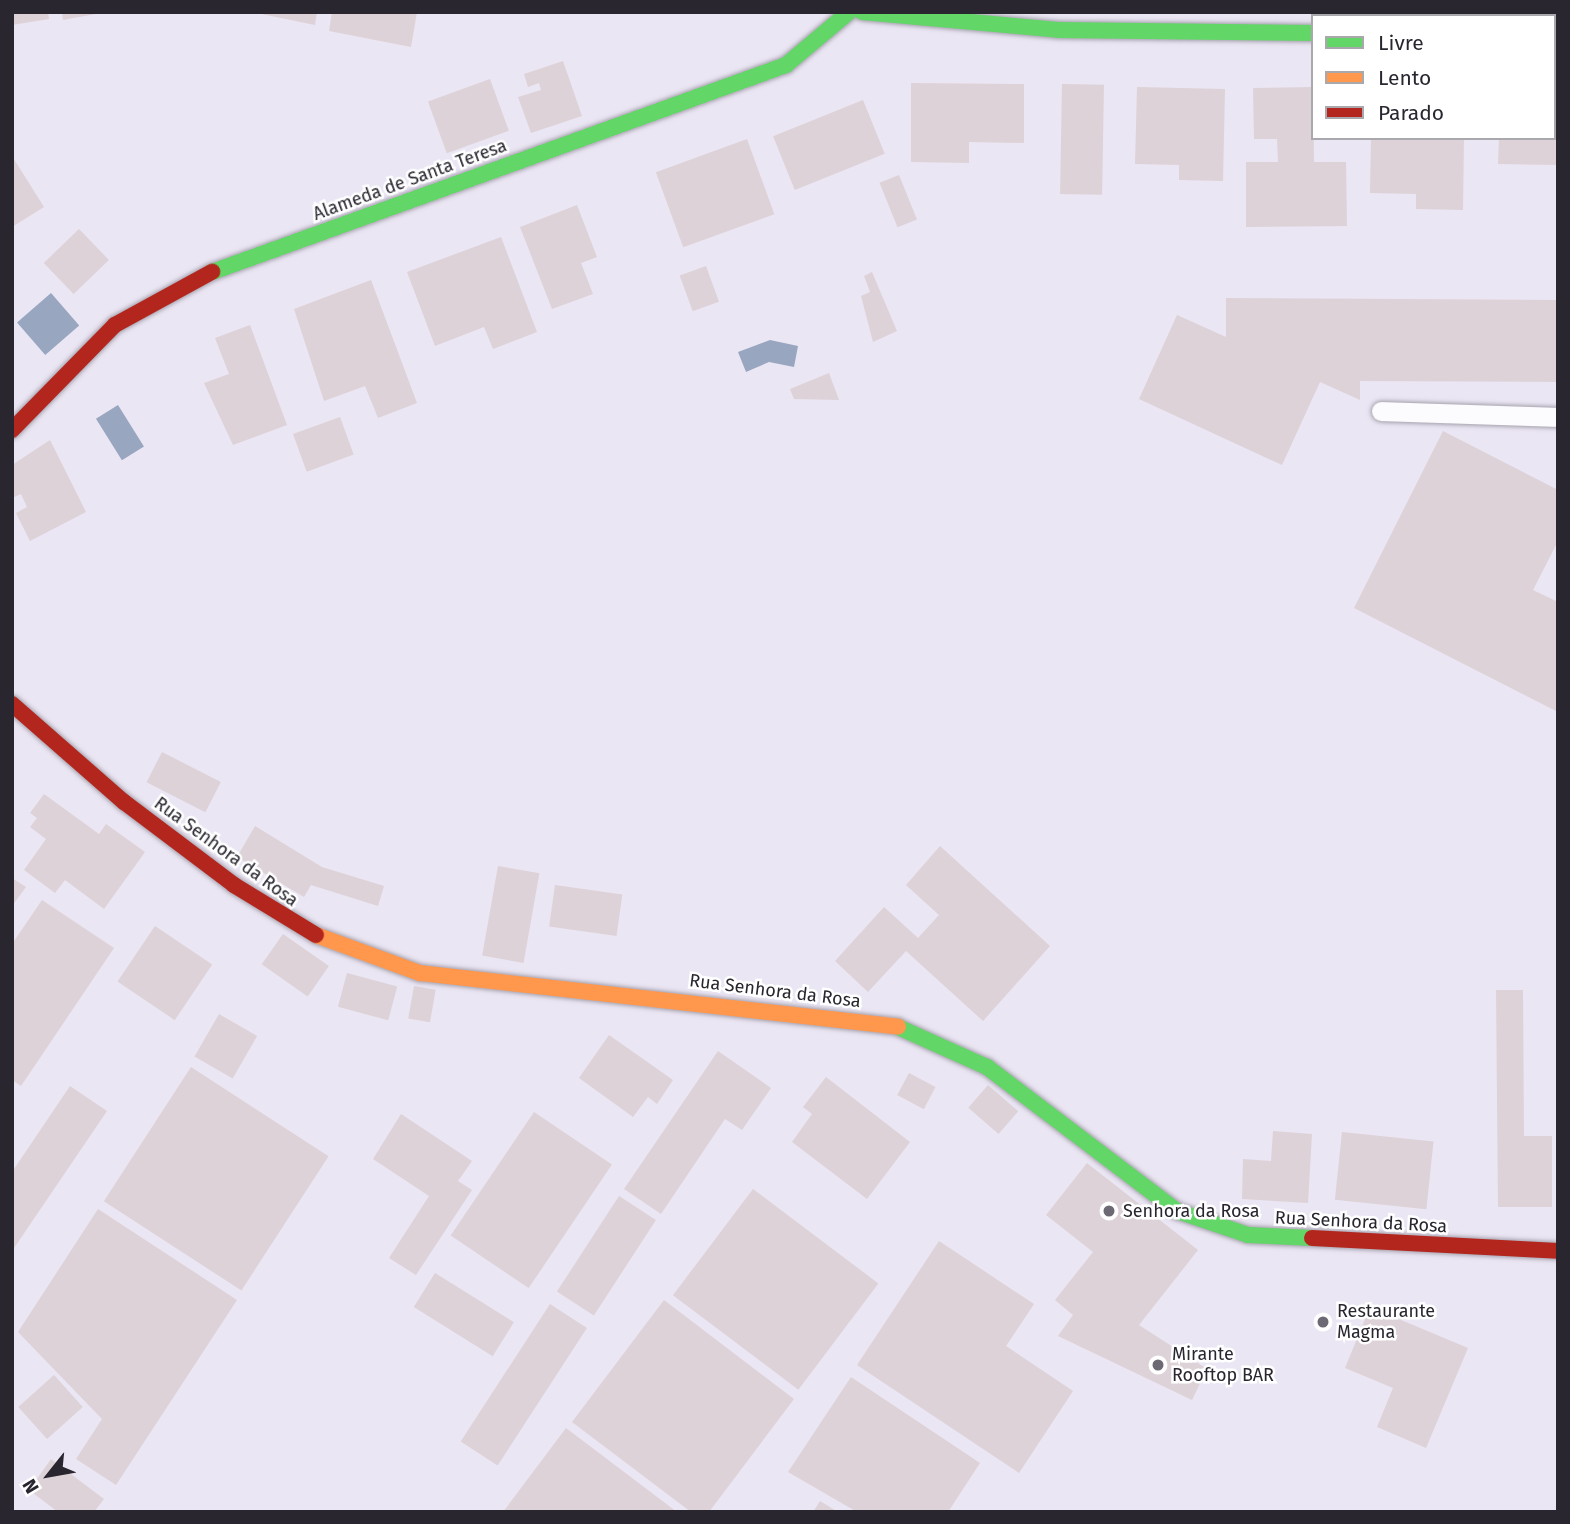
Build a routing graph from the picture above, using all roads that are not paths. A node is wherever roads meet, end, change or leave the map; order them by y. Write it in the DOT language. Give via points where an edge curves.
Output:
graph roads {
  1 [pos="849,12"];
  2 [pos="862,12"];
  3 [pos="1311,33"];
  4 [pos="1381,411"];
  5 [pos="1558,417"];
  6 [pos="12,430"];
  7 [pos="12,704"];
  8 [pos="1558,1251"];
  1 -- 6 [label="street, Alameda de Santa Teresa" via="786,65 186,281 115,324"];
  2 -- 3 [label="street" via="1058,30"];
  4 -- 5 [label="lane"];
  7 -- 8 [label="street, Rua Senhora da Rosa" via="124,802 234,885 296,926 360,956 420,973 908,1028 987,1067 1177,1211 1248,1235"];
}
